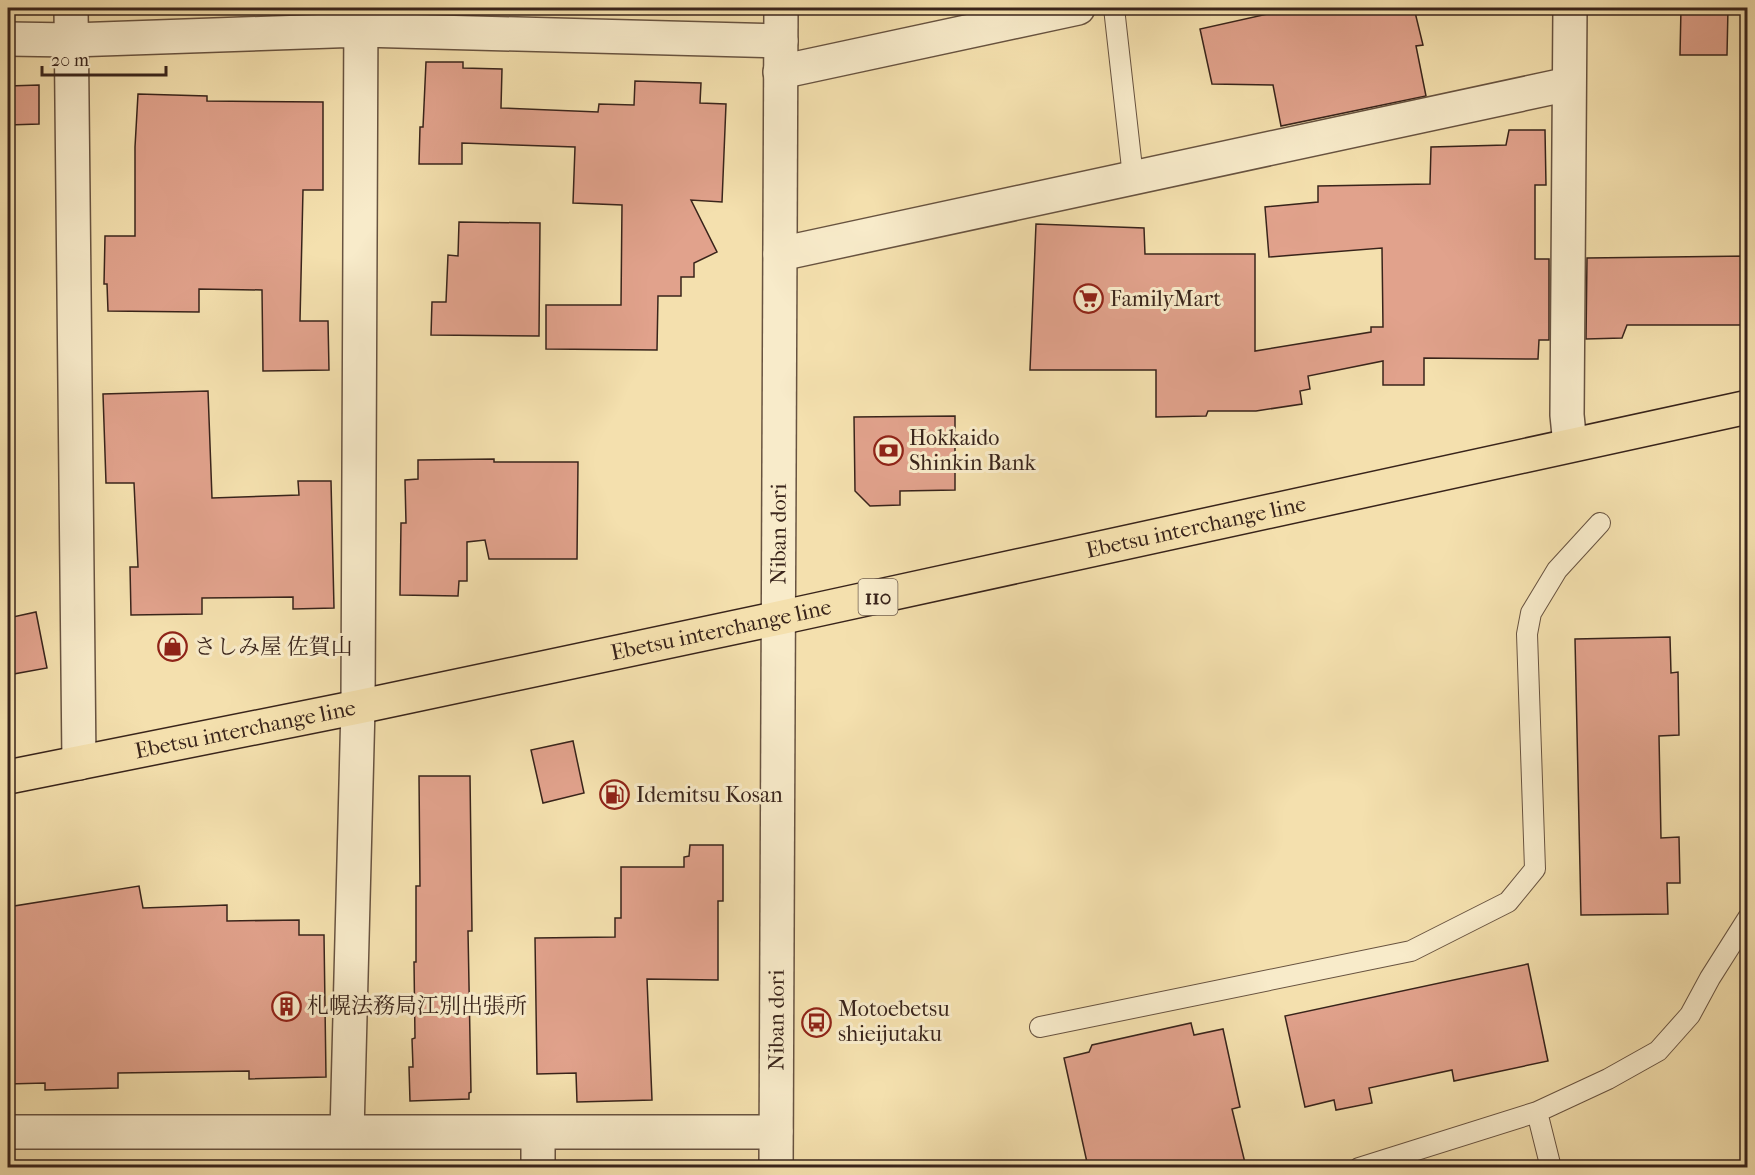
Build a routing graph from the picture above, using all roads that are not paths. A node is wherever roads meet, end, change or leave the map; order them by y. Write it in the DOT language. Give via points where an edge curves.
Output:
graph roads {
  1 [pos="71,8"];
  2 [pos="781,8"];
  3 [pos="1078,8"];
  4 [pos="1114,8"];
  5 [pos="1570,8"];
  6 [pos="361,19"];
  7 [pos="8,39"];
  8 [pos="72,40"];
  9 [pos="781,57"];
  10 [pos="1569,84"];
  11 [pos="1133,177"];
  12 [pos="780,254"];
  13 [pos="1748,407"];
  14 [pos="1570,445"];
  15 [pos="1600,523"];
  16 [pos="779,618"];
  17 [pos="357,707"];
  18 [pos="79,763"];
  19 [pos="8,777"];
  20 [pos="1748,918"];
  21 [pos="1040,1027"];
  22 [pos="1537,1112"];
  23 [pos="8,1132"];
  24 [pos="347,1132"];
  25 [pos="538,1132"];
  26 [pos="776,1132"];
  27 [pos="538,1167"];
  28 [pos="776,1167"];
  29 [pos="1359,1167"];
  30 [pos="1551,1167"];
  1 -- 8 [label="street"];
  2 -- 9 [label="street, Niban dori"];
  3 -- 9 [label="street"];
  4 -- 11 [label="lane"];
  5 -- 10 [label="street"];
  6 -- 8 [label="street"];
  6 -- 9 [label="street"];
  6 -- 17 [label="street"];
  7 -- 8 [label="street"];
  8 -- 18 [label="street"];
  9 -- 12 [label="street, Niban dori"];
  10 -- 11 [label="street"];
  10 -- 14 [label="street"];
  11 -- 12 [label="street"];
  12 -- 16 [label="street, Niban dori"];
  13 -- 14 [label="main road, Ebetsu interchange line / 110"];
  14 -- 16 [label="main road, Ebetsu interchange line / 110"];
  15 -- 21 [label="lane" via="1557,570 1531,613 1527,634 1535,869 1508,902 1412,951"];
  16 -- 17 [label="main road, Ebetsu interchange line / 110"];
  16 -- 26 [label="street, Niban dori"];
  17 -- 18 [label="main road, Ebetsu interchange line / 110"];
  17 -- 24 [label="street"];
  18 -- 19 [label="main road, Ebetsu interchange line / 110"];
  20 -- 22 [label="lane" via="1690,1015 1658,1051"];
  22 -- 29 [label="lane"];
  22 -- 30 [label="lane"];
  23 -- 24 [label="street"];
  24 -- 25 [label="street"];
  25 -- 26 [label="street"];
  25 -- 27 [label="street"];
  26 -- 28 [label="street, Niban dori"];
}
